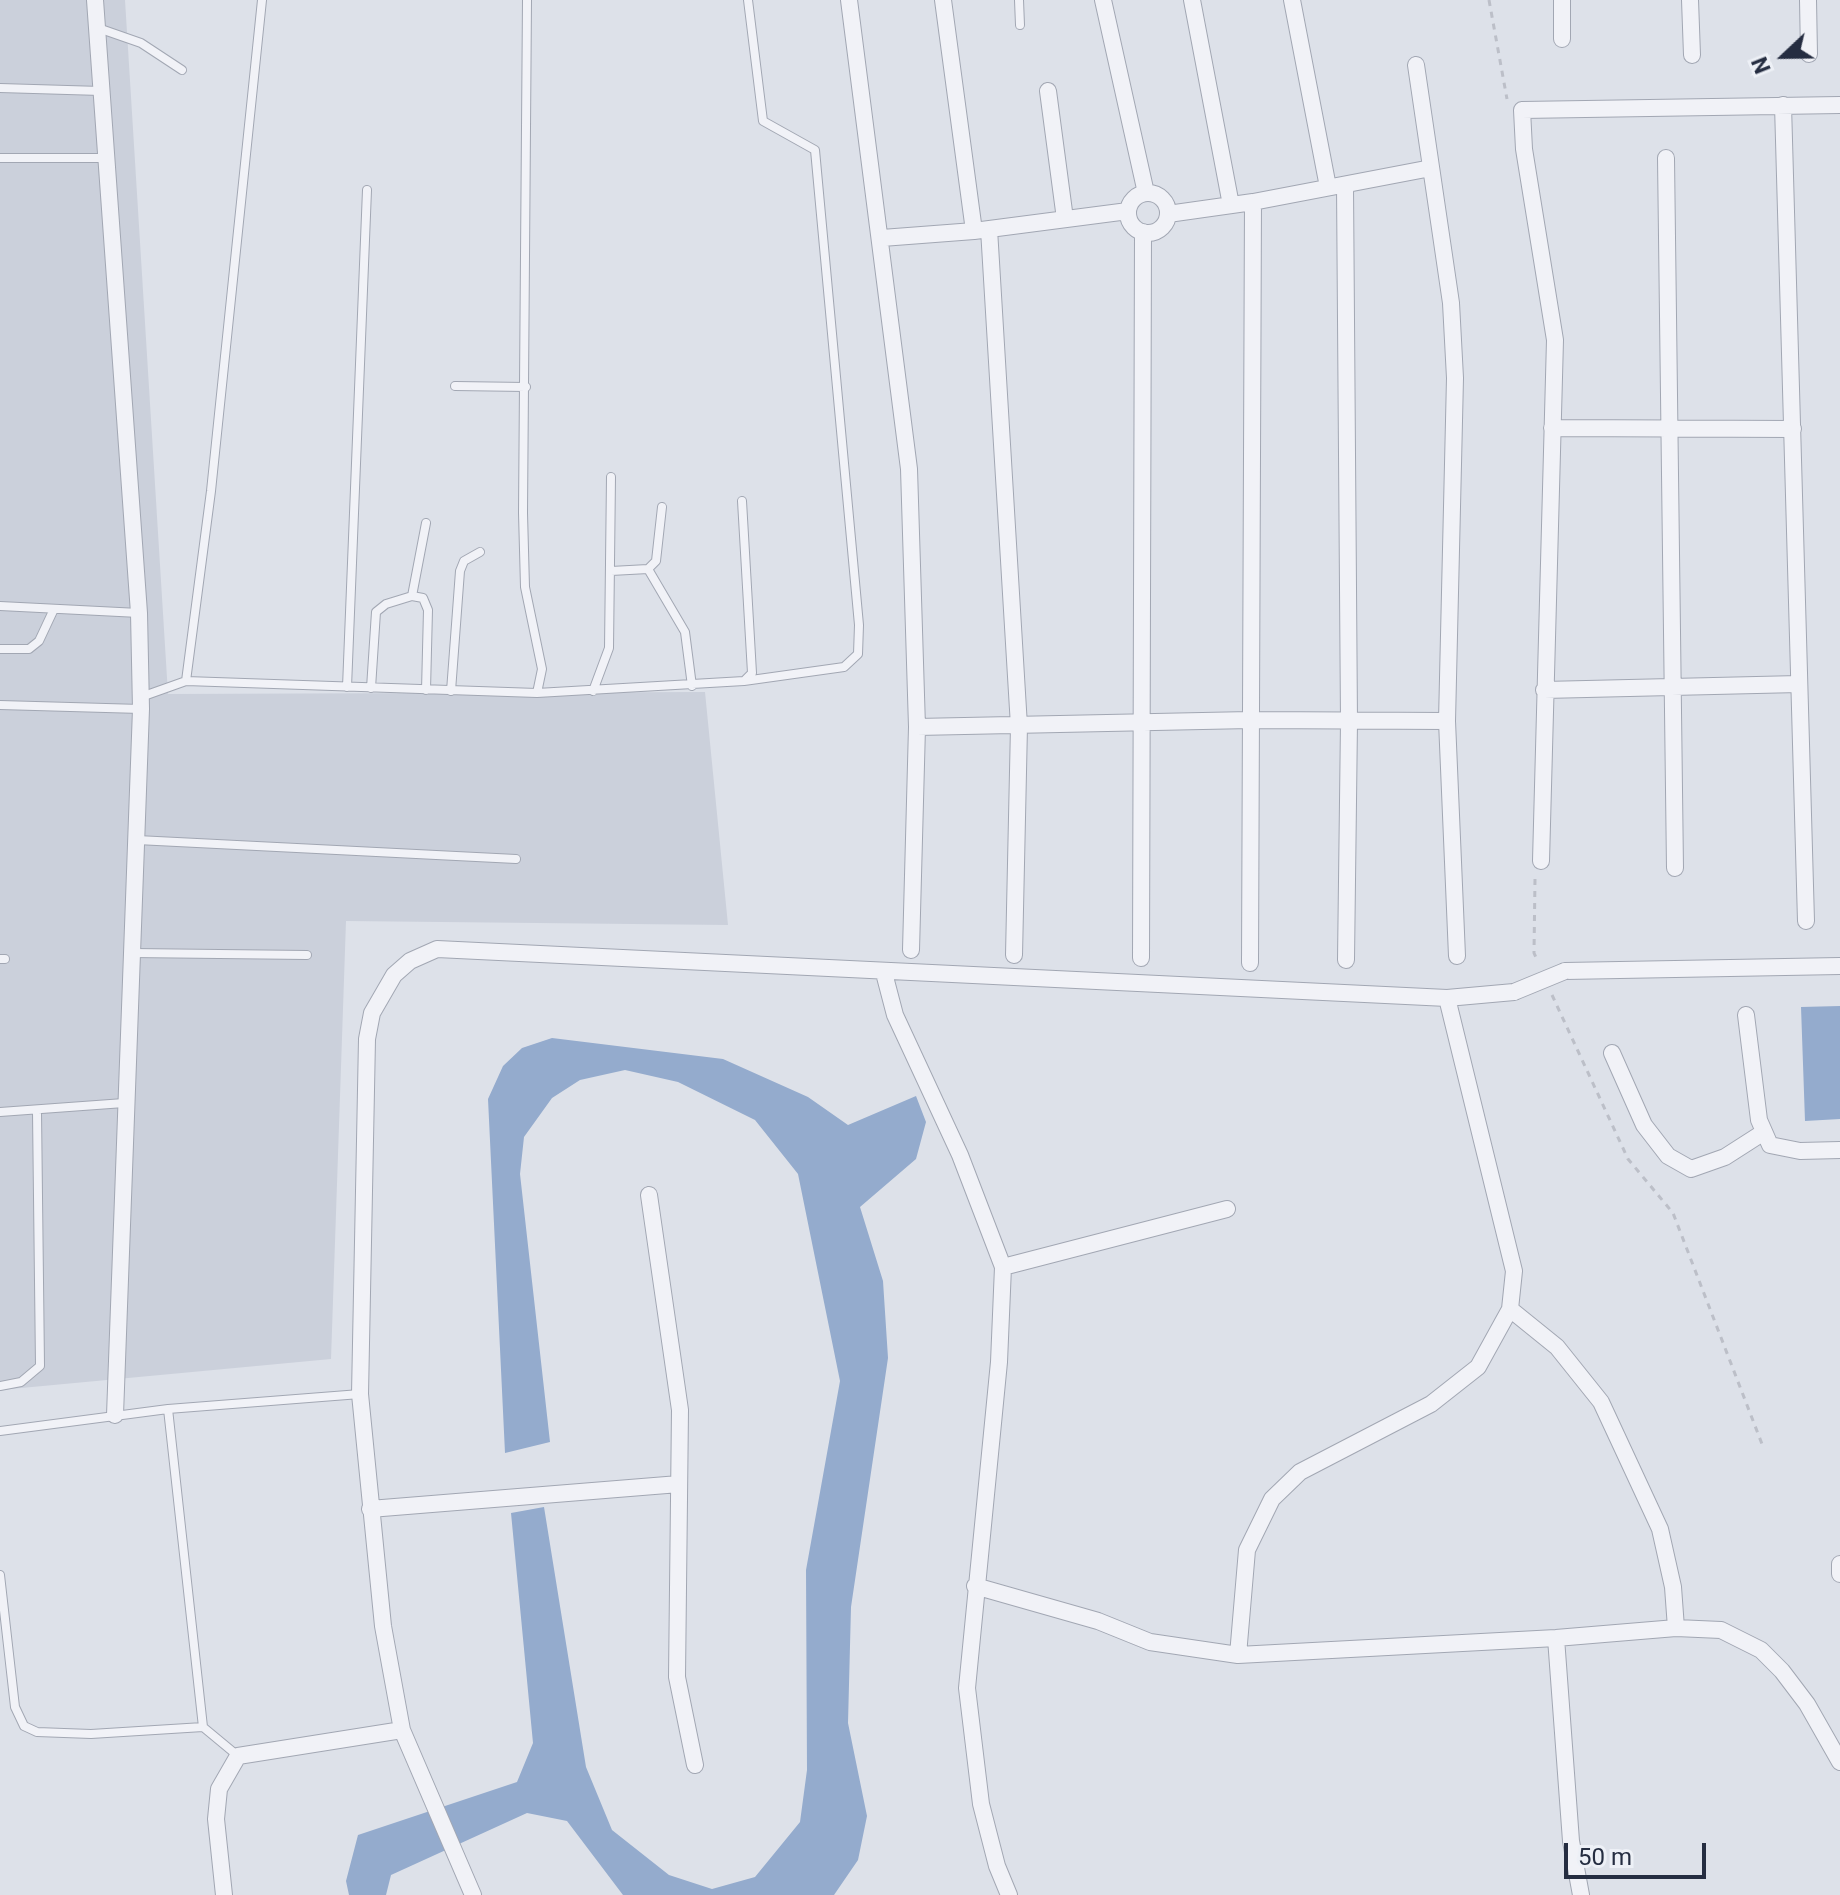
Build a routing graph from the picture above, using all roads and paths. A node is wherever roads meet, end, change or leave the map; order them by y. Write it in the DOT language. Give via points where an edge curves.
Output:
graph roads {
  1 [pos="95,0"];
  2 [pos="262,0"];
  3 [pos="527,0"];
  4 [pos="748,0"];
  5 [pos="849,0"];
  6 [pos="943,0"];
  7 [pos="1019,0"];
  8 [pos="1103,0"];
  9 [pos="1192,0"];
  10 [pos="1292,0"];
  11 [pos="1489,0"];
  12 [pos="1562,0"];
  13 [pos="1690,0"];
  14 [pos="1808,0"];
  15 [pos="1020,25"];
  16 [pos="97,28"];
  17 [pos="1562,39"];
  18 [pos="1809,54"];
  19 [pos="1692,55"];
  20 [pos="1416,65"];
  21 [pos="182,70"];
  22 [pos="0,88"];
  23 [pos="101,91"];
  24 [pos="1048,91"];
  25 [pos="1508,105"];
  26 [pos="1783,105"];
  27 [pos="1840,105"];
  28 [pos="0,158"];
  29 [pos="105,158"];
  30 [pos="1666,158"];
  31 [pos="1431,168"];
  32 [pos="1337,186"];
  33 [pos="367,190"];
  34 [pos="1146,193"];
  35 [pos="1253,202"];
  36 [pos="1231,205"];
  37 [pos="1128,211"];
  38 [pos="1168,214"];
  39 [pos="1065,219"];
  40 [pos="981,230"];
  41 [pos="1143,232"];
  42 [pos="882,238"];
  43 [pos="455,386"];
  44 [pos="526,387"];
  45 [pos="1552,428"];
  46 [pos="1670,429"];
  47 [pos="1793,429"];
  48 [pos="611,477"];
  49 [pos="742,501"];
  50 [pos="662,507"];
  51 [pos="426,523"];
  52 [pos="480,552"];
  53 [pos="648,569"];
  54 [pos="611,571"];
  55 [pos="412,596"];
  56 [pos="0,606"];
  57 [pos="54,609"];
  58 [pos="139,613"];
  59 [pos="0,649"];
  60 [pos="186,681"];
  61 [pos="744,681"];
  62 [pos="1799,684"];
  63 [pos="692,686"];
  64 [pos="347,687"];
  65 [pos="1673,687"];
  66 [pos="371,688"];
  67 [pos="426,690"];
  68 [pos="1544,690"];
  69 [pos="451,691"];
  70 [pos="593,691"];
  71 [pos="537,693"];
  72 [pos="141,703"];
  73 [pos="0,705"];
  74 [pos="1250,720"];
  75 [pos="1447,721"];
  76 [pos="1349,722"];
  77 [pos="1143,723"];
  78 [pos="1019,726"];
  79 [pos="917,727"];
  80 [pos="137,840"];
  81 [pos="516,859"];
  82 [pos="1675,868"];
  83 [pos="1538,869"];
  84 [pos="1806,921"];
  85 [pos="911,950"];
  86 [pos="131,953"];
  87 [pos="307,955"];
  88 [pos="1014,955"];
  89 [pos="1457,956"];
  90 [pos="1141,958"];
  91 [pos="1346,960"];
  92 [pos="1250,963"];
  93 [pos="1840,966"];
  94 [pos="1540,967"];
  95 [pos="884,973"];
  96 [pos="1551,994"];
  97 [pos="1447,998"];
  98 [pos="1746,1015"];
  99 [pos="1612,1053"];
  100 [pos="124,1103"];
  101 [pos="0,1112"];
  102 [pos="37,1112"];
  103 [pos="1764,1132"];
  104 [pos="1840,1150"];
  105 [pos="649,1195"];
  106 [pos="1227,1209"];
  107 [pos="1003,1267"];
  108 [pos="1510,1309"];
  109 [pos="0,1386"];
  110 [pos="360,1394"];
  111 [pos="168,1409"];
  112 [pos="115,1415"];
  113 [pos="0,1431"];
  114 [pos="1762,1444"];
  115 [pos="679,1484"];
  116 [pos="370,1509"];
  117 [pos="1840,1564"];
  118 [pos="1840,1574"];
  119 [pos="0,1575"];
  120 [pos="975,1586"];
  121 [pos="1676,1628"];
  122 [pos="1556,1638"];
  123 [pos="1238,1655"];
  124 [pos="203,1727"];
  125 [pos="402,1730"];
  126 [pos="238,1756"];
  127 [pos="1839,1760"];
  128 [pos="695,1765"];
  129 [pos="224,1895"];
  130 [pos="473,1895"];
  131 [pos="1009,1895"];
  132 [pos="1581,1895"];
  1 -- 16 [label="street"];
  2 -- 60 [label="lane" via="215,460"];
  3 -- 44 [label="lane"];
  4 -- 61 [label="lane" via="763,121 815,150 859,625 858,654 844,667"];
  5 -- 42 [label="street"];
  6 -- 40 [label="street"];
  7 -- 15 [label="lane"];
  8 -- 34 [label="street"];
  9 -- 36 [label="street"];
  10 -- 32 [label="street"];
  11 -- 25 [label="path"];
  12 -- 17 [label="street"];
  13 -- 19 [label="street"];
  14 -- 18 [label="street"];
  16 -- 21 [label="lane" via="141,43"];
  16 -- 23 [label="street"];
  20 -- 31 [label="street"];
  22 -- 23 [label="lane"];
  23 -- 29 [label="street"];
  24 -- 39 [label="street"];
  26 -- 27 [label="street"];
  26 -- 45 [label="street" via="1522,110 1555,340"];
  26 -- 47 [label="street"];
  28 -- 29 [label="lane"];
  29 -- 58 [label="street"];
  30 -- 46 [label="street"];
  31 -- 32 [label="street"];
  31 -- 75 [label="street" via="1451,303 1455,378"];
  32 -- 35 [label="street"];
  32 -- 76 [label="street"];
  33 -- 64 [label="lane"];
  34 -- 37 [label="street" via="1134,199"];
  34 -- 38 [label="street" via="1164,201"];
  35 -- 36 [label="street"];
  35 -- 74 [label="street"];
  36 -- 38 [label="street"];
  37 -- 39 [label="street"];
  37 -- 41 [label="street" via="1132,225"];
  38 -- 41 [label="street" via="1162,227"];
  39 -- 40 [label="street"];
  40 -- 42 [label="street"];
  40 -- 78 [label="street"];
  41 -- 77 [label="street"];
  42 -- 79 [label="street" via="909,469"];
  43 -- 44 [label="lane"];
  44 -- 71 [label="lane" via="525,587 541,654"];
  45 -- 46 [label="street"];
  45 -- 68 [label="street"];
  46 -- 47 [label="street"];
  46 -- 65 [label="street"];
  47 -- 62 [label="street"];
  48 -- 54 [label="lane"];
  49 -- 61 [label="lane" via="752,673"];
  50 -- 53 [label="lane" via="656,561"];
  51 -- 55 [label="lane"];
  52 -- 69 [label="lane" via="470,555 460,571"];
  53 -- 54 [label="lane"];
  53 -- 63 [label="lane" via="685,632"];
  54 -- 70 [label="lane" via="609,648"];
  55 -- 66 [label="lane" via="376,612"];
  55 -- 67 [label="lane" via="423,598 428,610"];
  56 -- 57 [label="lane"];
  57 -- 58 [label="lane"];
  57 -- 59 [label="lane" via="39,641 29,649"];
  58 -- 72 [label="street"];
  60 -- 64 [label="lane"];
  60 -- 72 [label="lane"];
  61 -- 63 [label="lane"];
  62 -- 65 [label="street"];
  62 -- 84 [label="street"];
  63 -- 70 [label="lane"];
  64 -- 66 [label="lane"];
  65 -- 68 [label="street"];
  65 -- 82 [label="street"];
  66 -- 67 [label="lane"];
  67 -- 69 [label="lane"];
  68 -- 83 [label="street"];
  69 -- 71 [label="lane"];
  70 -- 71 [label="lane"];
  72 -- 73 [label="lane"];
  72 -- 80 [label="street"];
  74 -- 76 [label="street"];
  74 -- 77 [label="street"];
  74 -- 92 [label="street"];
  75 -- 76 [label="street"];
  75 -- 89 [label="street"];
  76 -- 91 [label="street"];
  77 -- 78 [label="street"];
  77 -- 90 [label="street"];
  78 -- 79 [label="street"];
  78 -- 88 [label="street"];
  79 -- 85 [label="street"];
  80 -- 81 [label="lane"];
  80 -- 86 [label="street"];
  83 -- 94 [label="path" via="1534,953"];
  86 -- 87 [label="lane"];
  86 -- 100 [label="street"];
  93 -- 97 [label="street, bridge" via="1565,971 1514,992"];
  95 -- 97 [label="street"];
  95 -- 107 [label="street" via="895,1015 960,1155"];
  95 -- 110 [label="street" via="437,949 410,961 380,994 367,1039"];
  96 -- 114 [label="path" via="1628,1159 1673,1213"];
  97 -- 108 [label="street" via="1514,1271"];
  98 -- 103 [label="street"];
  99 -- 103 [label="street" via="1644,1125 1668,1156 1691,1169 1725,1157"];
  100 -- 102 [label="lane"];
  100 -- 112 [label="street"];
  101 -- 102 [label="lane"];
  102 -- 109 [label="lane" via="40,1366 21,1382"];
  103 -- 104 [label="street" via="1770,1145"];
  105 -- 115 [label="street" via="680,1410"];
  106 -- 107 [label="street"];
  107 -- 120 [label="street" via="999,1362"];
  108 -- 121 [label="street" via="1557,1347 1601,1402 1660,1529"];
  108 -- 123 [label="street" via="1478,1367 1431,1404 1300,1472 1272,1499 1247,1550"];
  110 -- 111 [label="lane"];
  110 -- 116 [label="street"];
  111 -- 112 [label="lane"];
  111 -- 124 [label="lane"];
  112 -- 113 [label="lane"];
  115 -- 116 [label="street"];
  115 -- 128 [label="street" via="677,1677"];
  116 -- 125 [label="street"];
  117 -- 118 [label="street"];
  119 -- 124 [label="lane" via="15,1707 24,1726 37,1732 91,1734"];
  120 -- 123 [label="street" via="1098,1621 1150,1642"];
  120 -- 131 [label="street" via="969,1703 981,1804"];
  121 -- 122 [label="street"];
  121 -- 127 [label="street" via="1721,1630 1761,1650 1807,1704"];
  122 -- 123 [label="street"];
  122 -- 132 [label="street" via="1571,1841"];
  124 -- 126 [label="lane"];
  125 -- 126 [label="street"];
  125 -- 130 [label="street"];
  126 -- 129 [label="street" via="219,1789 216,1819"];
}
